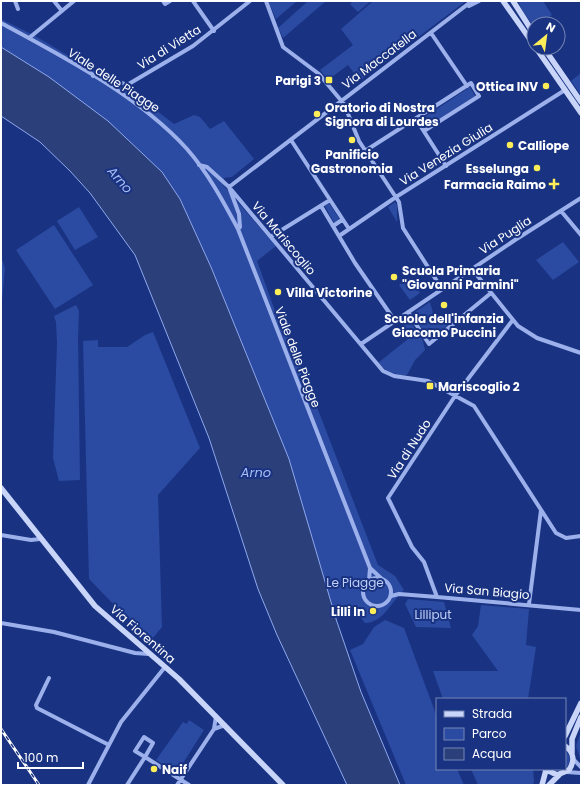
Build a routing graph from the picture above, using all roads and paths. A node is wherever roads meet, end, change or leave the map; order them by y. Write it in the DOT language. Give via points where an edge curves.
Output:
graph roads {
  1 [pos="15,1"];
  2 [pos="54,1"];
  3 [pos="74,1"];
  4 [pos="170,1"];
  5 [pos="193,1"];
  6 [pos="250,1"];
  7 [pos="266,1"];
  8 [pos="472,1"];
  9 [pos="479,1"];
  10 [pos="503,1"];
  11 [pos="512,1"];
  12 [pos="164,3"];
  13 [pos="467,6"];
  14 [pos="18,9"];
  15 [pos="62,11"];
  16 [pos="526,22"];
  17 [pos="1,23"];
  18 [pos="214,31"];
  19 [pos="431,33"];
  20 [pos="526,34"];
  21 [pos="29,38"];
  22 [pos="542,56"];
  23 [pos="549,56"];
  24 [pos="93,76"];
  25 [pos="467,86"];
  26 [pos="565,90"];
  27 [pos="342,100"];
  28 [pos="581,102"];
  29 [pos="581,112"];
  30 [pos="416,118"];
  31 [pos="424,132"];
  32 [pos="291,140"];
  33 [pos="365,152"];
  34 [pos="199,165"];
  35 [pos="446,166"];
  36 [pos="229,187"];
  37 [pos="396,197"];
  38 [pos="581,198"];
  39 [pos="330,200"];
  40 [pos="321,206"];
  41 [pos="561,211"];
  42 [pos="342,220"];
  43 [pos="333,226"];
  44 [pos="238,229"];
  45 [pos="349,230"];
  46 [pos="581,235"];
  47 [pos="272,236"];
  48 [pos="339,236"];
  49 [pos="472,269"];
  50 [pos="442,289"];
  51 [pos="491,293"];
  52 [pos="408,312"];
  53 [pos="395,321"];
  54 [pos="512,321"];
  55 [pos="361,344"];
  56 [pos="581,353"];
  57 [pos="455,396"];
  58 [pos="1,488"];
  59 [pos="541,510"];
  60 [pos="1,535"];
  61 [pos="581,536"];
  62 [pos="40,539"];
  63 [pos="370,568"];
  64 [pos="383,580"];
  65 [pos="369,581"];
  66 [pos="391,596"];
  67 [pos="437,597"];
  68 [pos="529,604"];
  69 [pos="580,610"];
  70 [pos="1,623"];
  71 [pos="149,654"];
  72 [pos="165,667"];
  73 [pos="49,678"];
  74 [pos="581,703"];
  75 [pos="216,716"];
  76 [pos="581,717"];
  77 [pos="225,725"];
  78 [pos="214,729"];
  79 [pos="566,734"];
  80 [pos="109,745"];
  81 [pos="566,747"];
  82 [pos="572,756"];
  83 [pos="145,757"];
  84 [pos="581,767"];
  85 [pos="545,770"];
  86 [pos="546,770"];
  87 [pos="566,772"];
  88 [pos="581,773"];
  89 [pos="560,775"];
  90 [pos="181,780"];
  91 [pos="89,785"];
  92 [pos="127,785"];
  93 [pos="177,785"];
  94 [pos="189,785"];
  95 [pos="283,785"];
  96 [pos="542,785"];
  97 [pos="549,785"];
  1 -- 14 [label="street"];
  2 -- 15 [label="street"];
  3 -- 15 [label="street"];
  4 -- 12 [label="street"];
  5 -- 18 [label="street"];
  6 -- 18 [label="street, Via di Vietta"];
  7 -- 27 [label="street" via="283,47 319,74"];
  8 -- 13 [label="street, Via Maccatella"];
  9 -- 13 [label="street, Via Maccatella"];
  10 -- 20 [label="main road"];
  11 -- 16 [label="main road"];
  13 -- 19 [label="street, Via Maccatella"];
  15 -- 21 [label="street"];
  17 -- 21 [label="street, Viale delle Piagge"];
  18 -- 24 [label="street, Via di Vietta" via="127,85 98,73"];
  19 -- 25 [label="street"];
  19 -- 27 [label="street, Via Maccatella"];
  21 -- 24 [label="street, Viale delle Piagge"];
  22 -- 26 [label="main road"];
  23 -- 28 [label="main road"];
  24 -- 34 [label="street, Viale delle Piagge" via="159,121"];
  25 -- 30 [label="street"];
  25 -- 31 [label="street" via="471,84 479,96"];
  26 -- 29 [label="main road"];
  26 -- 35 [label="street, Via Venezia Giulia"];
  27 -- 32 [label="street, Via Maccatella"];
  27 -- 33 [label="street"];
  30 -- 31 [label="street"];
  30 -- 33 [label="street"];
  31 -- 35 [label="street"];
  32 -- 36 [label="street, Via Maccatella"];
  32 -- 39 [label="street"];
  33 -- 37 [label="street"];
  34 -- 36 [label="street" via="207,167"];
  34 -- 44 [label="street, Viale delle Piagge"];
  35 -- 37 [label="street, Via Venezia Giulia"];
  36 -- 44 [label="street" via="241,219"];
  36 -- 47 [label="street, Via Mariscoglio"];
  37 -- 45 [label="street, Via Venezia Giulia"];
  37 -- 50 [label="street" via="400,205 402,227"];
  38 -- 41 [label="street, Via Puglia"];
  39 -- 40 [label="street"];
  39 -- 42 [label="street"];
  40 -- 43 [label="street"];
  40 -- 47 [label="street"];
  41 -- 46 [label="street"];
  41 -- 49 [label="street, Via Puglia"];
  42 -- 43 [label="street"];
  42 -- 45 [label="street"];
  43 -- 48 [label="street"];
  44 -- 63 [label="street, Viale delle Piagge"];
  45 -- 48 [label="street, Via Venezia Giulia"];
  47 -- 55 [label="street, Via Mariscoglio"];
  48 -- 53 [label="street"];
  49 -- 50 [label="street, Via Puglia"];
  49 -- 51 [label="street"];
  50 -- 52 [label="street, Via Puglia"];
  51 -- 52 [label="street" via="429,344"];
  51 -- 54 [label="street"];
  52 -- 53 [label="street, Via Puglia"];
  53 -- 55 [label="street, Via Puglia"];
  54 -- 56 [label="street" via="534,337"];
  54 -- 57 [label="street, Via di Nudo"];
  55 -- 57 [label="street, Via Mariscoglio" via="385,372 394,376 428,381"];
  57 -- 59 [label="street, Via Mariscoglio" via="475,407"];
  57 -- 67 [label="street, Via di Nudo" via="388,498 412,547 424,562"];
  58 -- 62 [label="main road, Via Fiorentina"];
  59 -- 61 [label="street, Via Mariscoglio" via="558,535 566,538"];
  59 -- 68 [label="street"];
  60 -- 62 [label="street"];
  62 -- 71 [label="main road, Via Fiorentina" via="95,606"];
  63 -- 64 [label="street, Viale delle Piagge"];
  63 -- 65 [label="street, Viale delle Piagge"];
  64 -- 65 [label="street"];
  64 -- 66 [label="street" via="389,586"];
  65 -- 66 [label="street" via="364,591 365,599 370,604 384,604"];
  66 -- 67 [label="street, Via San Biagio"];
  67 -- 68 [label="street, Via San Biagio"];
  68 -- 69 [label="street, Via San Biagio"];
  70 -- 71 [label="street" via="54,632 135,653"];
  71 -- 72 [label="main road, Via Fiorentina"];
  72 -- 75 [label="main road, Via Fiorentina"];
  72 -- 80 [label="street" via="123,718"];
  73 -- 80 [label="street" via="36,705 37,708"];
  74 -- 79 [label="main road"];
  75 -- 77 [label="main road, Via Fiorentina"];
  75 -- 78 [label="street"];
  76 -- 82 [label="main road" via="572,739"];
  77 -- 78 [label="street"];
  77 -- 95 [label="main road, Via Fiorentina"];
  78 -- 90 [label="street"];
  80 -- 91 [label="street"];
  81 -- 82 [label="main road"];
  82 -- 84 [label="street"];
  82 -- 87 [label="main road" via="571,768"];
  83 -- 83 [label="street" via="153,743 144,737 135,751"];
  83 -- 90 [label="street"];
  83 -- 92 [label="street"];
  85 -- 96 [label="main road"];
  86 -- 89 [label="main road"];
  87 -- 88 [label="street"];
  87 -- 89 [label="main road"];
  89 -- 97 [label="main road"];
  90 -- 93 [label="street"];
  90 -- 94 [label="street"];
}
